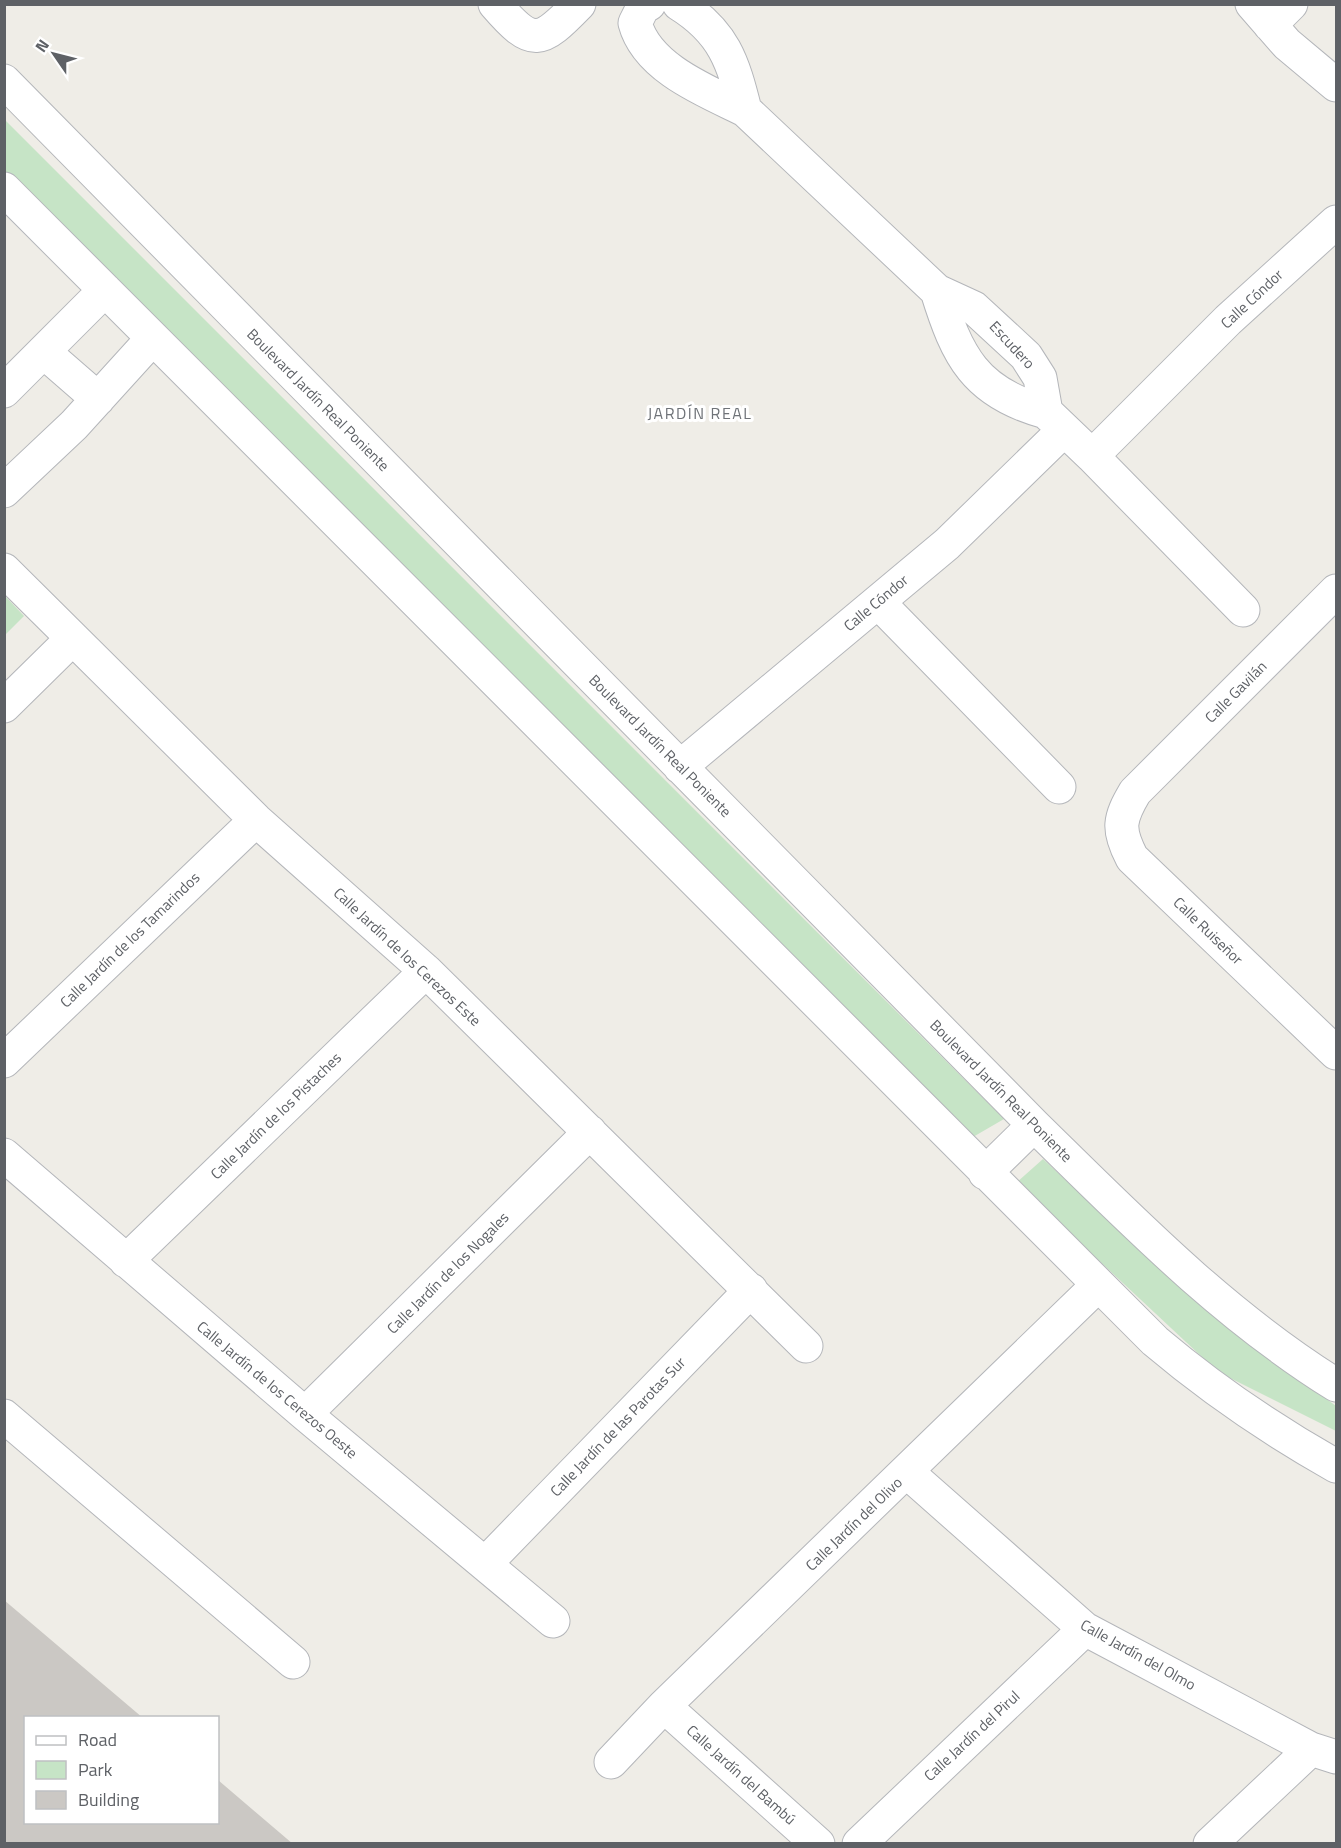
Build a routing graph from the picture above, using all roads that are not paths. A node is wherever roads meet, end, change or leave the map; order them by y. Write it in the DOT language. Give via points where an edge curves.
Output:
graph roads {
  1 [pos="495,4"];
  2 [pos="579,4"];
  3 [pos="649,4"];
  4 [pos="679,4"];
  5 [pos="1271,11"];
  6 [pos="4,81"];
  7 [pos="1336,85"];
  8 [pos="746,110"];
  9 [pos="4,189"];
  10 [pos="1336,222"];
  11 [pos="105,290"];
  12 [pos="937,291"];
  13 [pos="153,338"];
  14 [pos="44,352"];
  15 [pos="4,390"];
  16 [pos="98,399"];
  17 [pos="1055,421"];
  18 [pos="1092,456"];
  19 [pos="4,490"];
  20 [pos="4,570"];
  21 [pos="1336,591"];
  22 [pos="878,602"];
  23 [pos="1243,610"];
  24 [pos="72,639"];
  25 [pos="4,706"];
  26 [pos="680,767"];
  27 [pos="1059,787"];
  28 [pos="1135,792"];
  29 [pos="255,820"];
  30 [pos="426,971"];
  31 [pos="1333,1045"];
  32 [pos="4,1061"];
  33 [pos="1034,1125"];
  34 [pos="590,1132"];
  35 [pos="4,1155"];
  36 [pos="985,1173"];
  37 [pos="126,1262"];
  38 [pos="1097,1286"];
  39 [pos="751,1290"];
  40 [pos="806,1346"];
  41 [pos="1336,1385"];
  42 [pos="305,1414"];
  43 [pos="4,1416"];
  44 [pos="1336,1466"];
  45 [pos="907,1472"];
  46 [pos="485,1564"];
  47 [pos="553,1621"];
  48 [pos="1085,1629"];
  49 [pos="293,1662"];
  50 [pos="664,1706"];
  51 [pos="1324,1753"];
  52 [pos="611,1762"];
  53 [pos="818,1844"];
  54 [pos="859,1844"];
  55 [pos="1210,1844"];
  1 -- 2 [label="street" via="516,28 532,37 551,33"];
  3 -- 8 [label="street, Escudero" via="635,22 639,39 650,52 677,73"];
  4 -- 8 [label="street" via="708,25 724,46"];
  5 -- 7 [label="street" via="1307,62"];
  6 -- 26 [label="street, Boulevard Jardín Real Poniente"];
  8 -- 12 [label="street, Escudero"];
  9 -- 11 [label="street"];
  10 -- 18 [label="street, Calle Cóndor" via="1228,320"];
  11 -- 13 [label="street"];
  11 -- 14 [label="street"];
  12 -- 17 [label="street, Escudero" via="974,308 1026,356 1040,378"];
  12 -- 17 [label="street" via="951,338 966,363 994,390"];
  13 -- 16 [label="street"];
  13 -- 36 [label="street"];
  14 -- 15 [label="street"];
  14 -- 16 [label="street"];
  16 -- 19 [label="street" via="43,457"];
  17 -- 18 [label="street"];
  17 -- 22 [label="street, Calle Cóndor" via="947,544"];
  18 -- 23 [label="street"];
  20 -- 24 [label="street, Calle Jardín de los Cerezos Este"];
  21 -- 28 [label="street, Calle Gavilán"];
  22 -- 26 [label="street, Calle Cóndor"];
  22 -- 27 [label="street"];
  24 -- 25 [label="street"];
  24 -- 29 [label="street, Calle Jardín de los Cerezos Este"];
  26 -- 33 [label="street, Boulevard Jardín Real Poniente"];
  28 -- 31 [label="street, Calle Ruiseñor" via="1122,814 1121,838 1132,858"];
  29 -- 30 [label="street, Calle Jardín de los Cerezos Este"];
  29 -- 32 [label="street, Calle Jardín de los Tamarindos"];
  30 -- 34 [label="street, Calle Jardín de los Cerezos Este"];
  30 -- 37 [label="street, Calle Jardín de los Pistaches"];
  33 -- 36 [label="street"];
  33 -- 41 [label="street, Boulevard Jardín Real Poniente" via="1182,1270 1249,1325"];
  34 -- 39 [label="street, Calle Jardín de los Cerezos Este"];
  34 -- 42 [label="street, Calle Jardín de los Nogales"];
  35 -- 37 [label="street, Calle Jardín de los Cerezos Oeste"];
  36 -- 38 [label="street"];
  37 -- 42 [label="street, Calle Jardín de los Cerezos Oeste"];
  38 -- 44 [label="street" via="1211,1388"];
  38 -- 45 [label="street, Calle Jardín del Olivo"];
  39 -- 40 [label="street, Calle Jardín de los Cerezos Este"];
  39 -- 46 [label="street, Calle Jardín de las Parotas Sur"];
  42 -- 46 [label="street, Calle Jardín de los Cerezos Oeste"];
  43 -- 49 [label="street"];
  45 -- 48 [label="street, Calle Jardín del Olmo"];
  45 -- 50 [label="street, Calle Jardín del Olivo"];
  46 -- 47 [label="street, Calle Jardín de los Cerezos Oeste"];
  48 -- 51 [label="street, Calle Jardín del Olmo"];
  48 -- 54 [label="street, Calle Jardín del Pirul"];
  50 -- 52 [label="street, Calle Jardín del Olivo"];
  50 -- 53 [label="street, Calle Jardín del Bambú"];
  51 -- 55 [label="street"];
}
